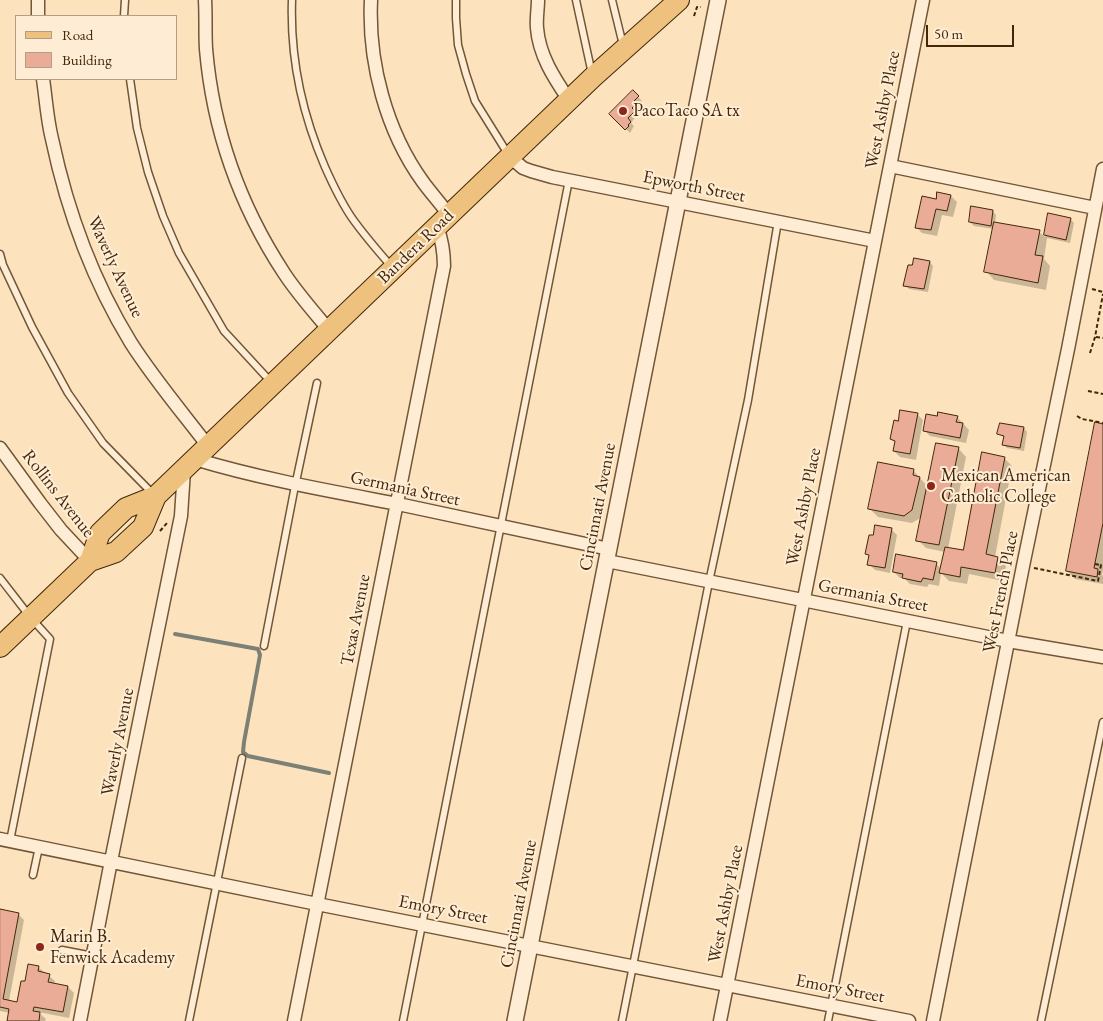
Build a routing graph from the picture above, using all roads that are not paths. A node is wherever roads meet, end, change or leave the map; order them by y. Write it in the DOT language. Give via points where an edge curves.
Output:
graph roads {
  1 [pos="38,0"];
  2 [pos="125,0"];
  3 [pos="205,0"];
  4 [pos="292,0"];
  5 [pos="371,0"];
  6 [pos="456,0"];
  7 [pos="538,0"];
  8 [pos="576,0"];
  9 [pos="612,0"];
  10 [pos="718,0"];
  11 [pos="923,0"];
  12 [pos="673,2"];
  13 [pos="38,15"];
  14 [pos="124,15"];
  15 [pos="625,49"];
  16 [pos="593,77"];
  17 [pos="43,80"];
  18 [pos="130,80"];
  19 [pos="569,100"];
  20 [pos="510,157"];
  21 [pos="890,166"];
  22 [pos="1103,169"];
  23 [pos="568,180"];
  24 [pos="678,202"];
  25 [pos="1096,208"];
  26 [pos="443,220"];
  27 [pos="778,221"];
  28 [pos="875,241"];
  29 [pos="0,254"];
  30 [pos="393,268"];
  31 [pos="329,330"];
  32 [pos="317,383"];
  33 [pos="273,384"];
  34 [pos="0,448"];
  35 [pos="196,458"];
  36 [pos="295,484"];
  37 [pos="156,496"];
  38 [pos="397,504"];
  39 [pos="500,526"];
  40 [pos="608,555"];
  41 [pos="90,561"];
  42 [pos="0,578"];
  43 [pos="709,582"];
  44 [pos="804,601"];
  45 [pos="31,618"];
  46 [pos="907,621"];
  47 [pos="1008,640"];
  48 [pos="264,646"];
  49 [pos="0,647"];
  50 [pos="1103,657"];
  51 [pos="1103,722"];
  52 [pos="242,758"];
  53 [pos="5,840"];
  54 [pos="39,846"];
  55 [pos="112,861"];
  56 [pos="33,875"];
  57 [pos="216,883"];
  58 [pos="317,904"];
  59 [pos="422,924"];
  60 [pos="530,945"];
  61 [pos="62,950"];
  62 [pos="93,956"];
  63 [pos="633,966"];
  64 [pos="728,985"];
  65 [pos="831,1005"];
  66 [pos="80,1021"];
  67 [pos="190,1021"];
  68 [pos="294,1021"];
  69 [pos="403,1021"];
  70 [pos="515,1021"];
  71 [pos="622,1021"];
  72 [pos="720,1021"];
  73 [pos="828,1021"];
  74 [pos="909,1021"];
  75 [pos="932,1021"];
  76 [pos="1042,1021"];
  1 -- 13 [label="street"];
  2 -- 14 [label="lane"];
  3 -- 31 [label="street" via="206,49 212,97 223,144 239,190 285,275"];
  4 -- 30 [label="lane" via="296,75 314,142 333,186 352,217"];
  5 -- 26 [label="street, Texas Avenue" via="375,60 390,121"];
  6 -- 20 [label="lane" via="458,45 475,101"];
  7 -- 19 [label="street" via="539,40 554,76"];
  8 -- 16 [label="lane"];
  9 -- 15 [label="lane"];
  10 -- 24 [label="street, Cincinnati Avenue"];
  11 -- 21 [label="street, West Ashby Place"];
  12 -- 15 [label="main road, Bandera Road"];
  15 -- 16 [label="main road, Bandera Road"];
  16 -- 19 [label="main road, Bandera Road"];
  17 -- 35 [label="street, Waverly Avenue" via="51,138 67,200 89,261 118,320 152,374"];
  18 -- 33 [label="lane" via="148,172 179,253 224,331"];
  19 -- 20 [label="main road, Bandera Road"];
  20 -- 23 [label="street, Epworth Street" via="523,168"];
  20 -- 26 [label="main road, Bandera Road"];
  21 -- 25 [label="street"];
  21 -- 28 [label="street, West Ashby Place"];
  22 -- 25 [label="street, West French Place"];
  23 -- 24 [label="street, Epworth Street"];
  23 -- 39 [label="lane"];
  24 -- 27 [label="street, Epworth Street"];
  24 -- 40 [label="street, Cincinnati Avenue"];
  25 -- 47 [label="street, West French Place"];
  26 -- 30 [label="main road, Bandera Road"];
  26 -- 38 [label="street, Texas Avenue" via="444,266"];
  27 -- 28 [label="street, Epworth Street"];
  27 -- 43 [label="lane" via="748,400"];
  28 -- 44 [label="street, West Ashby Place"];
  29 -- 37 [label="lane" via="32,327 68,393 103,443"];
  30 -- 31 [label="main road, Bandera Road"];
  31 -- 33 [label="main road, Bandera Road"];
  32 -- 36 [label="lane"];
  33 -- 35 [label="main road, Bandera Road"];
  34 -- 41 [label="street, Rollins Avenue" via="61,530"];
  35 -- 36 [label="street, Germania Street" via="223,468"];
  35 -- 37 [label="main road, Bandera Road"];
  35 -- 55 [label="street, Waverly Avenue" via="181,516"];
  36 -- 38 [label="street, Germania Street"];
  36 -- 48 [label="lane"];
  37 -- 41 [label="main road, Bandera Road" via="143,527 116,552"];
  38 -- 39 [label="street, Germania Street"];
  38 -- 58 [label="street, Texas Avenue"];
  39 -- 40 [label="street, Germania Street"];
  39 -- 59 [label="lane"];
  40 -- 43 [label="street, Germania Street"];
  40 -- 60 [label="street, Cincinnati Avenue"];
  41 -- 45 [label="main road, Bandera Road"];
  42 -- 45 [label="lane"];
  43 -- 44 [label="street, Germania Street"];
  43 -- 63 [label="lane"];
  44 -- 46 [label="street, Germania Street"];
  44 -- 64 [label="street, West Ashby Place"];
  45 -- 49 [label="main road, Bandera Road"];
  45 -- 53 [label="lane" via="50,639"];
  46 -- 47 [label="street, Germania Street"];
  46 -- 65 [label="lane"];
  47 -- 50 [label="street, Germania Street"];
  47 -- 75 [label="street, West French Place"];
  51 -- 76 [label="lane"];
  52 -- 57 [label="lane"];
  53 -- 54 [label="street, Emory Street"];
  54 -- 55 [label="street, Emory Street"];
  54 -- 56 [label="lane"];
  55 -- 57 [label="street, Emory Street"];
  55 -- 62 [label="street, Waverly Avenue"];
  57 -- 58 [label="street, Emory Street"];
  57 -- 67 [label="lane"];
  58 -- 59 [label="street, Emory Street"];
  58 -- 68 [label="street, Texas Avenue"];
  59 -- 60 [label="street, Emory Street"];
  59 -- 69 [label="lane"];
  60 -- 63 [label="street, Emory Street"];
  60 -- 70 [label="street, Cincinnati Avenue"];
  61 -- 62 [label="lane"];
  62 -- 66 [label="street, Waverly Avenue"];
  63 -- 64 [label="street, Emory Street"];
  63 -- 71 [label="lane"];
  64 -- 65 [label="street, Emory Street"];
  64 -- 72 [label="street, West Ashby Place"];
  65 -- 73 [label="lane"];
  65 -- 74 [label="street, Emory Street"];
}
